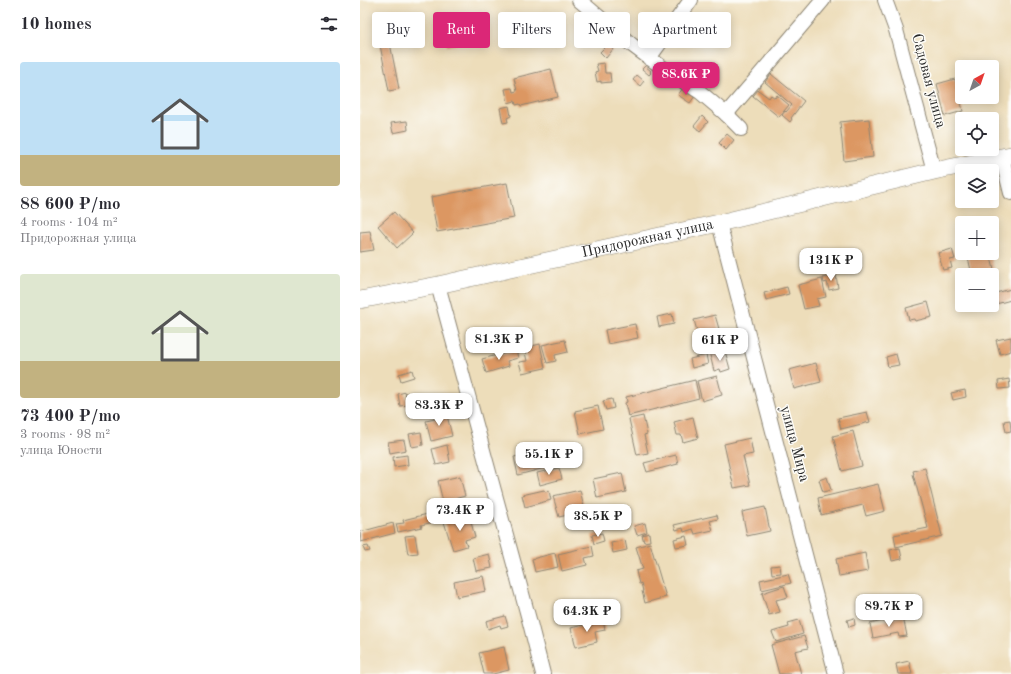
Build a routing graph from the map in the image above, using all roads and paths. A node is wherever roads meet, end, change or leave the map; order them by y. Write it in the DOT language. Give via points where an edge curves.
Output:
graph roads {
  1 [pos="579,0"];
  2 [pos="691,0"];
  3 [pos="822,0"];
  4 [pos="885,0"];
  5 [pos="649,58"];
  6 [pos="726,114"];
  7 [pos="741,129"];
  8 [pos="1007,156"];
  9 [pos="934,171"];
  10 [pos="1011,193"];
  11 [pos="719,223"];
  12 [pos="438,285"];
  13 [pos="360,300"];
  14 [pos="543,674"];
  15 [pos="836,674"];
  1 -- 5 [label="street"];
  2 -- 5 [label="street"];
  3 -- 6 [label="street"];
  4 -- 9 [label="street, Садовая улица" via="896,30"];
  5 -- 6 [label="street" via="700,92"];
  6 -- 7 [label="street"];
  8 -- 9 [label="street, Придорожная улица"];
  8 -- 10 [label="street"];
  9 -- 11 [label="street, Придорожная улица"];
  11 -- 12 [label="street, Придорожная улица"];
  11 -- 15 [label="street, улица Мира"];
  12 -- 13 [label="street, Придорожная улица"];
  12 -- 14 [label="street"];
}
